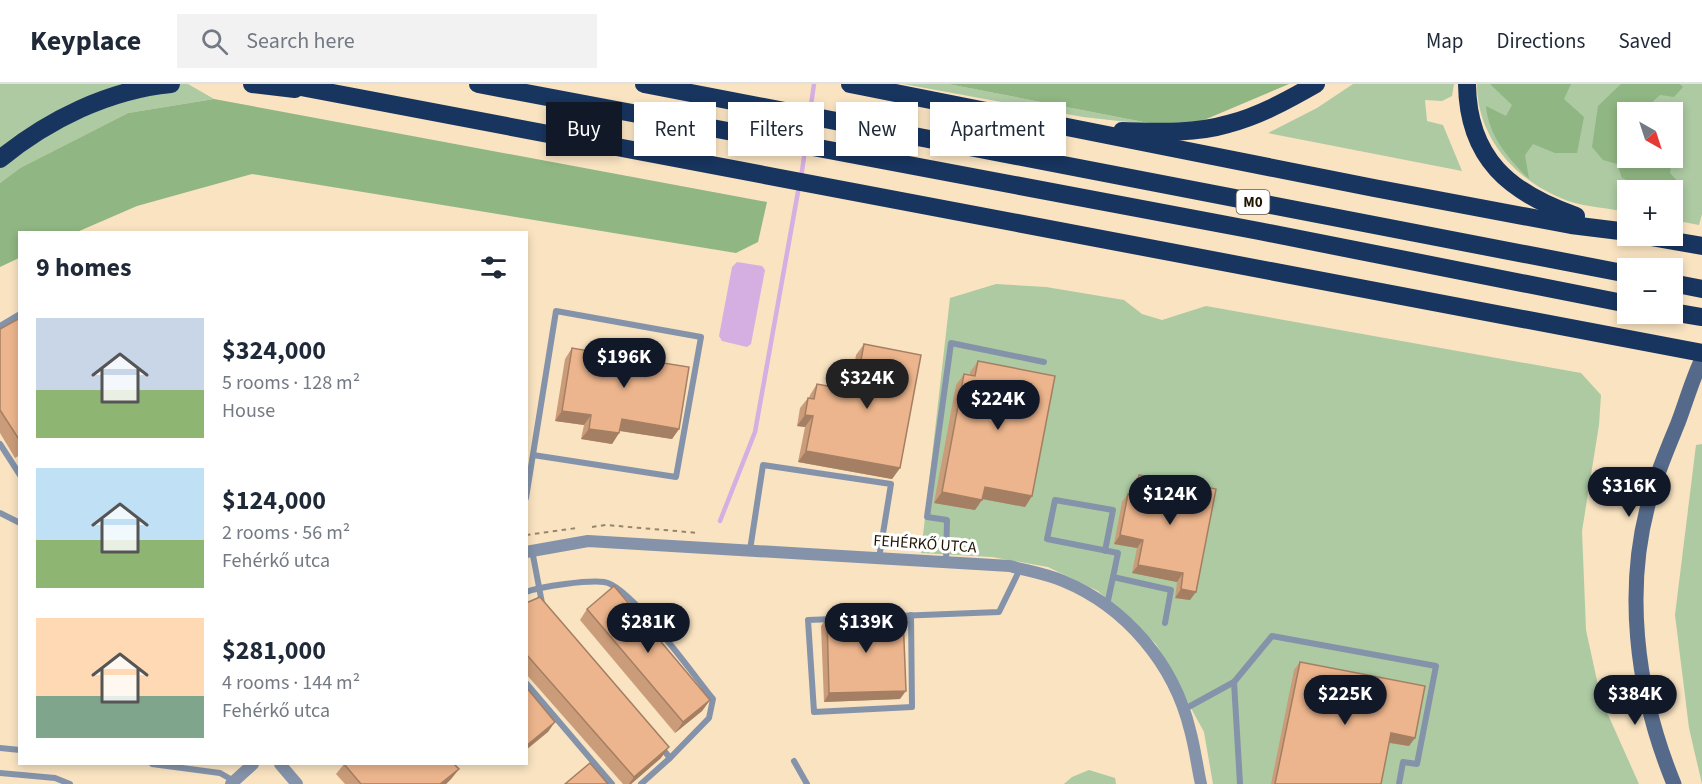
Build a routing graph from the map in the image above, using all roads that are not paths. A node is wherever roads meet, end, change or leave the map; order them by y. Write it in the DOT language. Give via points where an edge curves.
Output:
graph roads {
  1 [pos="171,84"];
  2 [pos="252,84"];
  3 [pos="285,84"];
  4 [pos="478,84"];
  5 [pos="644,84"];
  6 [pos="850,84"];
  7 [pos="1316,84"];
  8 [pos="1467,84"];
  9 [pos="164,85"];
  10 [pos="327,93"];
  11 [pos="1081,129"];
  12 [pos="0,159"];
  13 [pos="1617,230"];
  14 [pos="1617,231"];
  15 [pos="1683,243"];
  16 [pos="1702,246"];
  17 [pos="1617,272"];
  18 [pos="1683,285"];
  19 [pos="1702,289"];
  20 [pos="1617,302"];
  21 [pos="1683,314"];
  22 [pos="18,315"];
  23 [pos="1702,317"];
  24 [pos="0,326"];
  25 [pos="1702,353"];
  26 [pos="1702,359"];
  27 [pos="1044,362"];
  28 [pos="0,444"];
  29 [pos="533,455"];
  30 [pos="18,472"];
  31 [pos="528,486"];
  32 [pos="0,513"];
  33 [pos="18,522"];
  34 [pos="750,550"];
  35 [pos="1105,550"];
  36 [pos="530,551"];
  37 [pos="879,558"];
  38 [pos="946,562"];
  39 [pos="1020,569"];
  40 [pos="1113,577"];
  41 [pos="538,588"];
  42 [pos="528,591"];
  43 [pos="1107,606"];
  44 [pos="544,609"];
  45 [pos="911,615"];
  46 [pos="889,616"];
  47 [pos="843,619"];
  48 [pos="1165,623"];
  49 [pos="1234,682"];
  50 [pos="528,685"];
  51 [pos="1183,710"];
  52 [pos="656,741"];
  53 [pos="0,748"];
  54 [pos="18,750"];
  55 [pos="670,758"];
  56 [pos="794,761"];
  57 [pos="160,765"];
  58 [pos="252,765"];
  59 [pos="281,765"];
  60 [pos="0,772"];
  61 [pos="232,782"];
  62 [pos="70,784"];
  63 [pos="297,784"];
  64 [pos="612,784"];
  65 [pos="641,784"];
  66 [pos="807,784"];
  67 [pos="1201,784"];
  68 [pos="1240,784"];
  69 [pos="1399,784"];
  70 [pos="1674,784"];
  1 -- 9 [label="highway"];
  2 -- 10 [label="highway"];
  3 -- 10 [label="highway"];
  4 -- 20 [label="highway, M0"];
  5 -- 17 [label="highway, M0"];
  6 -- 11 [label="highway"];
  7 -- 11 [label="highway" via="1226,125 1165,132"];
  8 -- 13 [label="highway" via="1474,133 1503,176 1541,204"];
  9 -- 12 [label="highway" via="120,94 88,106 47,125"];
  10 -- 25 [label="highway"];
  11 -- 14 [label="highway" via="1374,188"];
  15 -- 16 [label="highway"];
  18 -- 19 [label="highway"];
  21 -- 23 [label="highway"];
  22 -- 24 [label="lane"];
  26 -- 70 [label="main road" via="1653,489 1641,538 1637,581 1637,635 1646,698"];
  27 -- 38 [label="lane" via="951,343 927,517 947,520"];
  28 -- 30 [label="lane"];
  29 -- 29 [label="lane" via="556,311 701,337 676,477"];
  29 -- 31 [label="lane"];
  32 -- 33 [label="lane"];
  34 -- 36 [label="street, FEHÉRKŐ UTCA" via="588,541"];
  34 -- 37 [label="street, FEHÉRKŐ UTCA"];
  34 -- 37 [label="lane" via="763,465 891,484"];
  35 -- 35 [label="lane" via="1047,539 1055,500 1113,510"];
  35 -- 40 [label="lane" via="1118,553"];
  36 -- 41 [label="lane"];
  37 -- 38 [label="street, FEHÉRKŐ UTCA"];
  38 -- 39 [label="street, FEHÉRKŐ UTCA"];
  39 -- 43 [label="street, FEHÉRKŐ UTCA" via="1063,581"];
  39 -- 45 [label="lane" via="999,612"];
  40 -- 43 [label="lane"];
  40 -- 48 [label="lane" via="1171,590"];
  41 -- 42 [label="lane"];
  41 -- 44 [label="lane"];
  41 -- 55 [label="lane" via="605,582 617,587 632,599 713,699 709,718"];
  43 -- 51 [label="street, FEHÉRKŐ UTCA" via="1148,644"];
  45 -- 46 [label="lane"];
  45 -- 47 [label="lane" via="912,706 814,712 808,620"];
  49 -- 51 [label="lane"];
  49 -- 68 [label="lane"];
  49 -- 69 [label="lane" via="1272,636 1436,666 1417,764 1403,762"];
  50 -- 64 [label="lane"];
  51 -- 67 [label="street, FEHÉRKŐ UTCA"];
  52 -- 55 [label="lane"];
  53 -- 54 [label="lane"];
  55 -- 65 [label="lane"];
  56 -- 66 [label="lane"];
  57 -- 61 [label="lane" via="220,773"];
  58 -- 61 [label="street"];
  59 -- 63 [label="street"];
  60 -- 62 [label="lane" via="55,778"];
}
